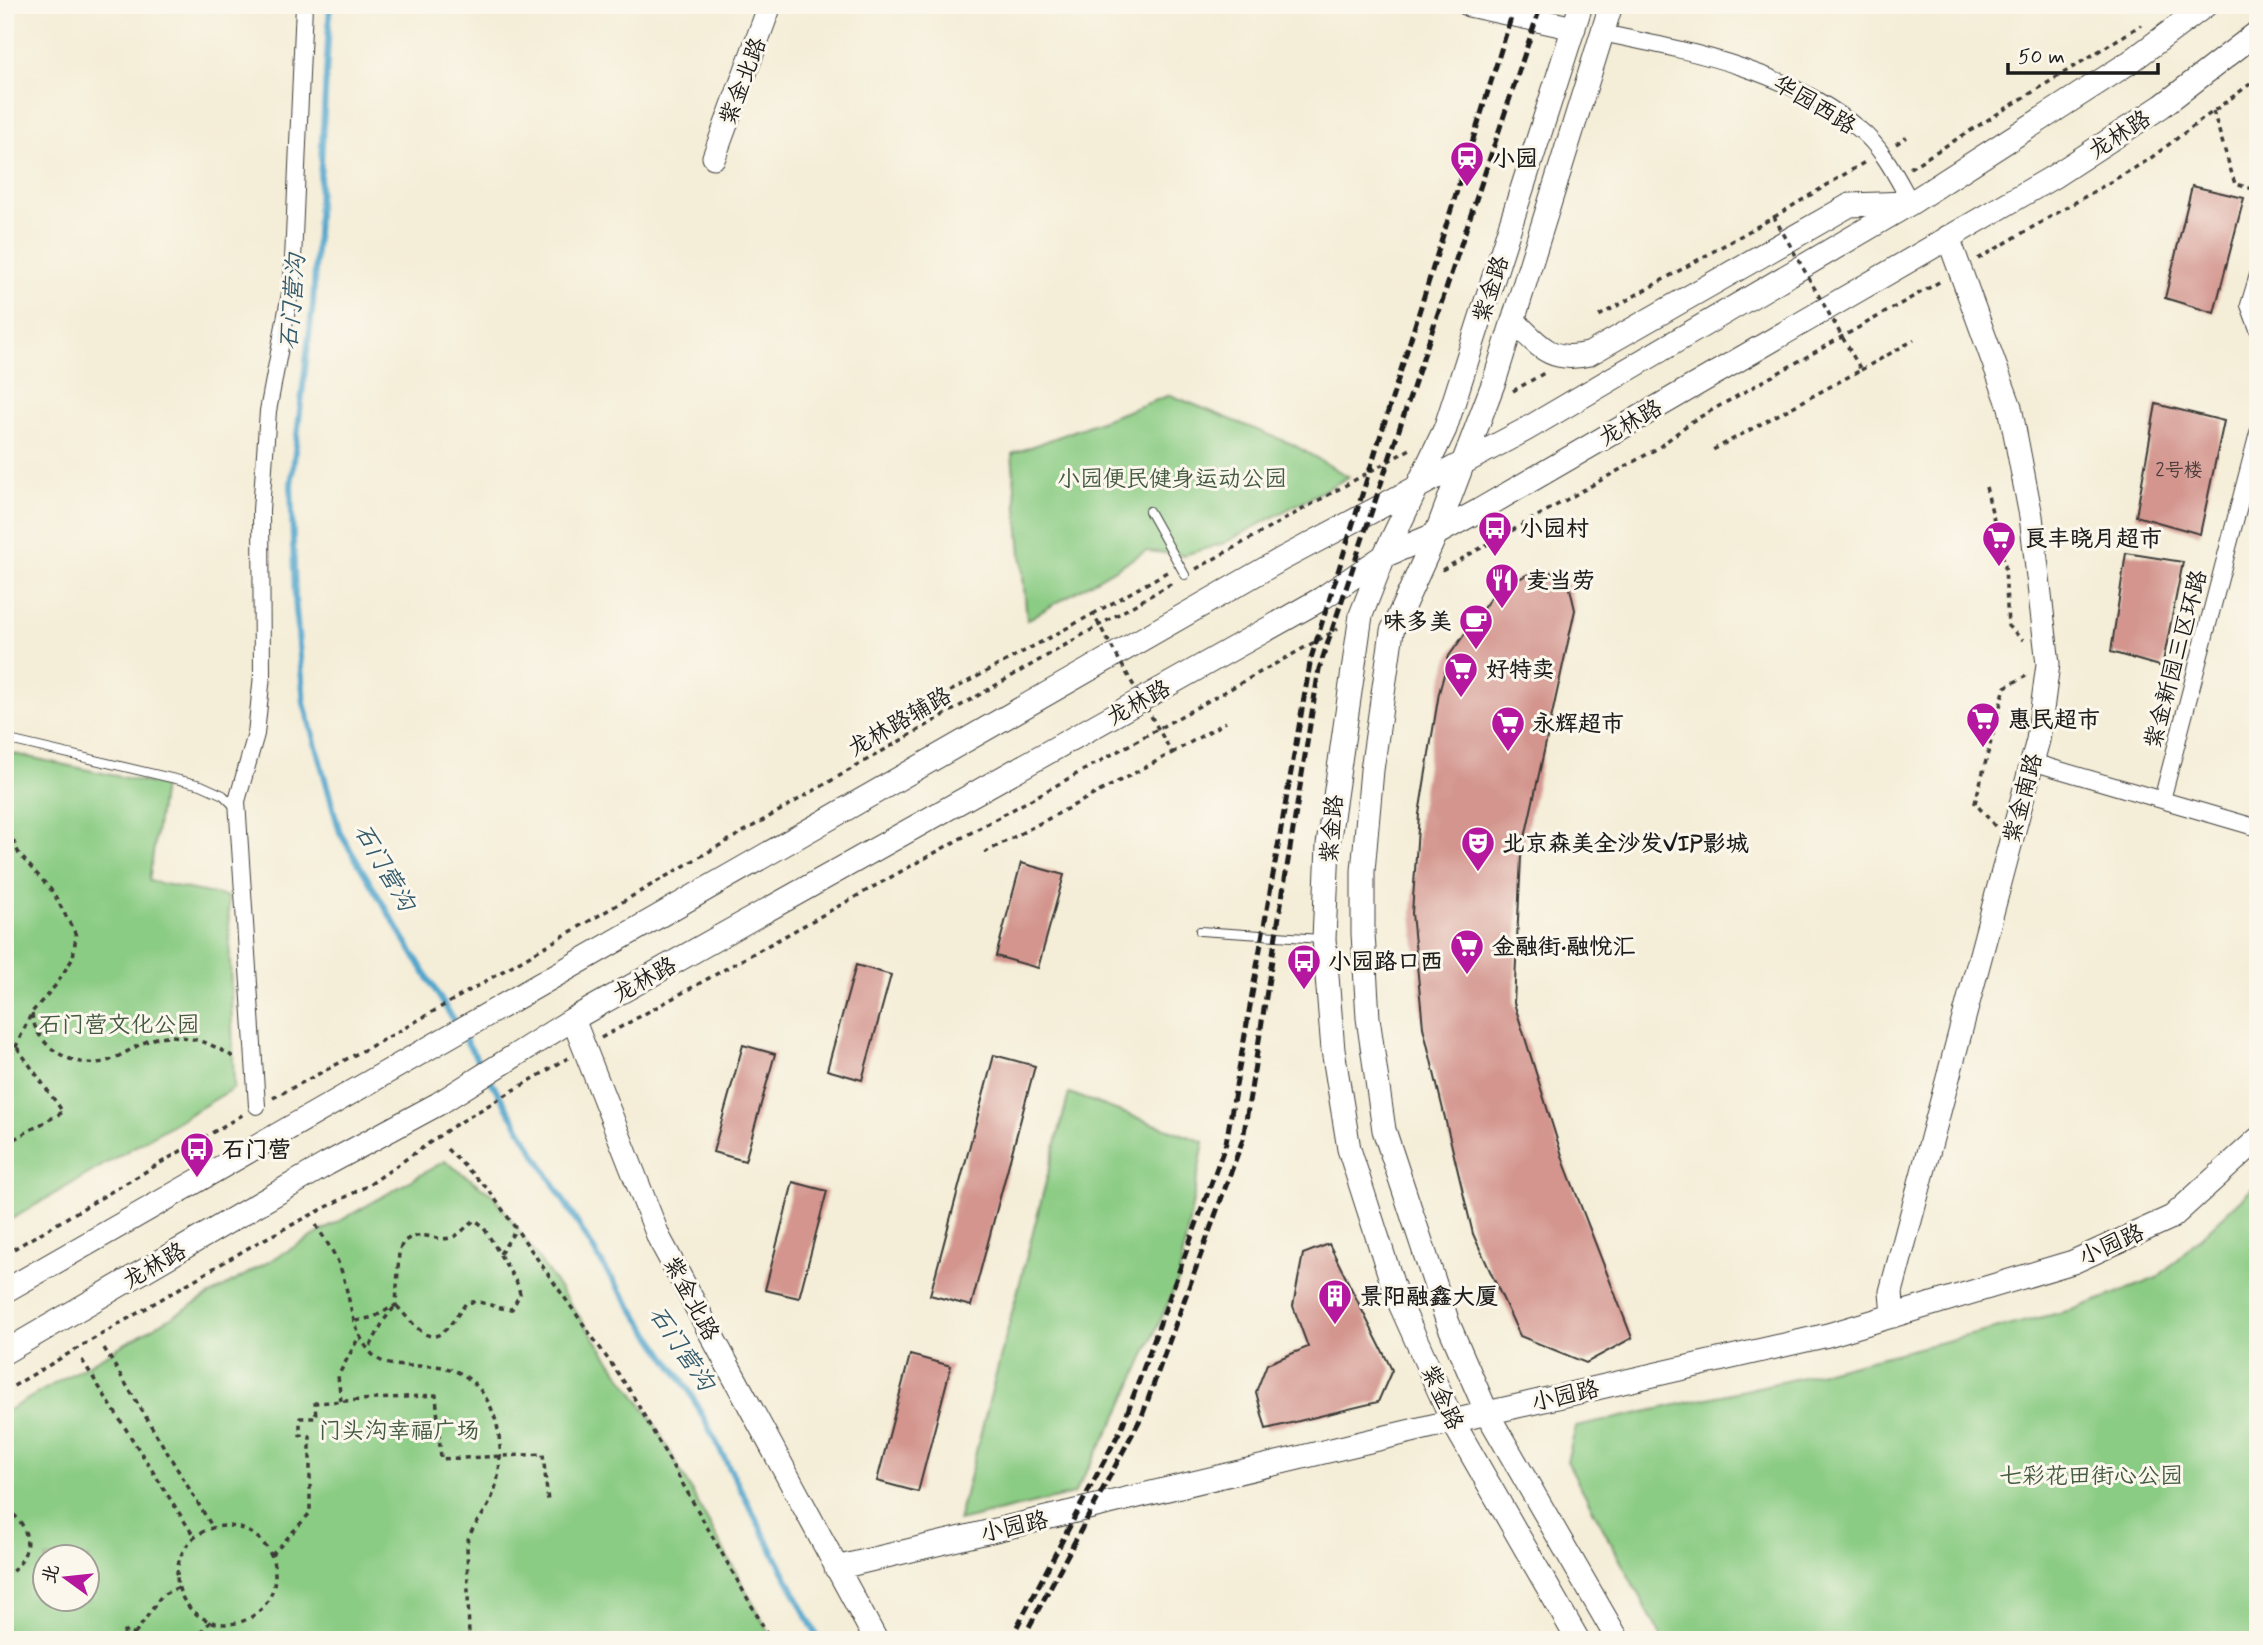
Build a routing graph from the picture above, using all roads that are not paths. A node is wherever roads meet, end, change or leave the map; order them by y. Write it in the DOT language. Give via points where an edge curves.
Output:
graph roads {
  1 [pos="303,5"];
  2 [pos="770,5"];
  3 [pos="1469,5"];
  4 [pos="1581,5"];
  5 [pos="1611,5"];
  6 [pos="2206,5"];
  7 [pos="1574,29"];
  8 [pos="2258,32"];
  9 [pos="1602,33"];
  10 [pos="713,157"];
  11 [pos="1911,203"];
  12 [pos="1948,237"];
  13 [pos="2258,275"];
  14 [pos="1514,321"];
  15 [pos="2258,329"];
  16 [pos="2258,433"];
  17 [pos="1464,465"];
  18 [pos="1418,487"];
  19 [pos="1149,511"];
  20 [pos="1436,534"];
  21 [pos="1384,556"];
  22 [pos="1185,575"];
  23 [pos="5,739"];
  24 [pos="2032,762"];
  25 [pos="2162,800"];
  26 [pos="237,810"];
  27 [pos="2258,828"];
  28 [pos="1200,931"];
  29 [pos="1324,939"];
  30 [pos="573,1019"];
  31 [pos="257,1106"];
  32 [pos="2258,1139"];
  33 [pos="5,1291"];
  34 [pos="1893,1316"];
  35 [pos="5,1352"];
  36 [pos="1487,1413"];
  37 [pos="1453,1422"];
  38 [pos="836,1568"];
  39 [pos="876,1640"];
  40 [pos="1578,1640"];
  41 [pos="1618,1640"];
  1 -- 26 [label="street" via="292,283 268,411 262,498 262,675 256,734"];
  2 -- 10 [label="main road, 紫金北路"];
  3 -- 7 [label="main road"];
  4 -- 7 [label="main road, 紫金路"];
  5 -- 9 [label="main road, 紫金路"];
  6 -- 11 [label="main road, 龙林路" via="2130,62"];
  7 -- 18 [label="main road, 紫金路" via="1445,429"];
  8 -- 12 [label="main road, 龙林路" via="2162,106 2053,177"];
  9 -- 11 [label="street, 华园西路" via="1731,62 1790,84 1860,130 1881,152"];
  9 -- 14 [label="main road, 紫金路"];
  11 -- 14 [label="main road" via="1850,205 1589,354 1557,356 1541,348"];
  11 -- 17 [label="main road, 龙林路"];
  12 -- 20 [label="main road, 龙林路"];
  12 -- 24 [label="main road, 紫金南路" via="2010,407 2042,590 2048,664"];
  13 -- 15 [label="street" via="2249,305"];
  14 -- 17 [label="main road, 紫金路"];
  16 -- 25 [label="street, 紫金新园三区环路"];
  17 -- 18 [label="main road, 龙林路"];
  17 -- 20 [label="main road, 紫金路"];
  18 -- 21 [label="main road, 紫金路"];
  18 -- 33 [label="main road, 龙林路" via="1327,534"];
  19 -- 22 [label="lane"];
  20 -- 21 [label="main road, 龙林路"];
  20 -- 36 [label="main road, 紫金路" via="1392,631 1372,770 1363,933 1368,1018 1388,1142 1448,1323"];
  21 -- 29 [label="main road, 紫金路" via="1361,615 1330,831"];
  21 -- 30 [label="main road, 龙林路" via="1321,599"];
  23 -- 26 [label="lane" via="201,785 223,795"];
  24 -- 25 [label="street"];
  24 -- 34 [label="main road, 紫金南路" via="1891,1292"];
  25 -- 27 [label="street"];
  26 -- 31 [label="street"];
  28 -- 29 [label="lane"];
  29 -- 37 [label="main road, 紫金路" via="1333,1050 1349,1149 1395,1295"];
  30 -- 35 [label="main road, 龙林路" via="438,1104"];
  30 -- 38 [label="main road, 紫金北路" via="660,1238"];
  32 -- 34 [label="main road, 小园路" via="2172,1217 2073,1262"];
  34 -- 36 [label="main road, 小园路"];
  36 -- 37 [label="main road, 小园路"];
  36 -- 41 [label="main road, 紫金路"];
  37 -- 38 [label="main road, 小园路"];
  37 -- 40 [label="main road, 紫金路"];
  38 -- 39 [label="main road, 紫金北路"];
}
